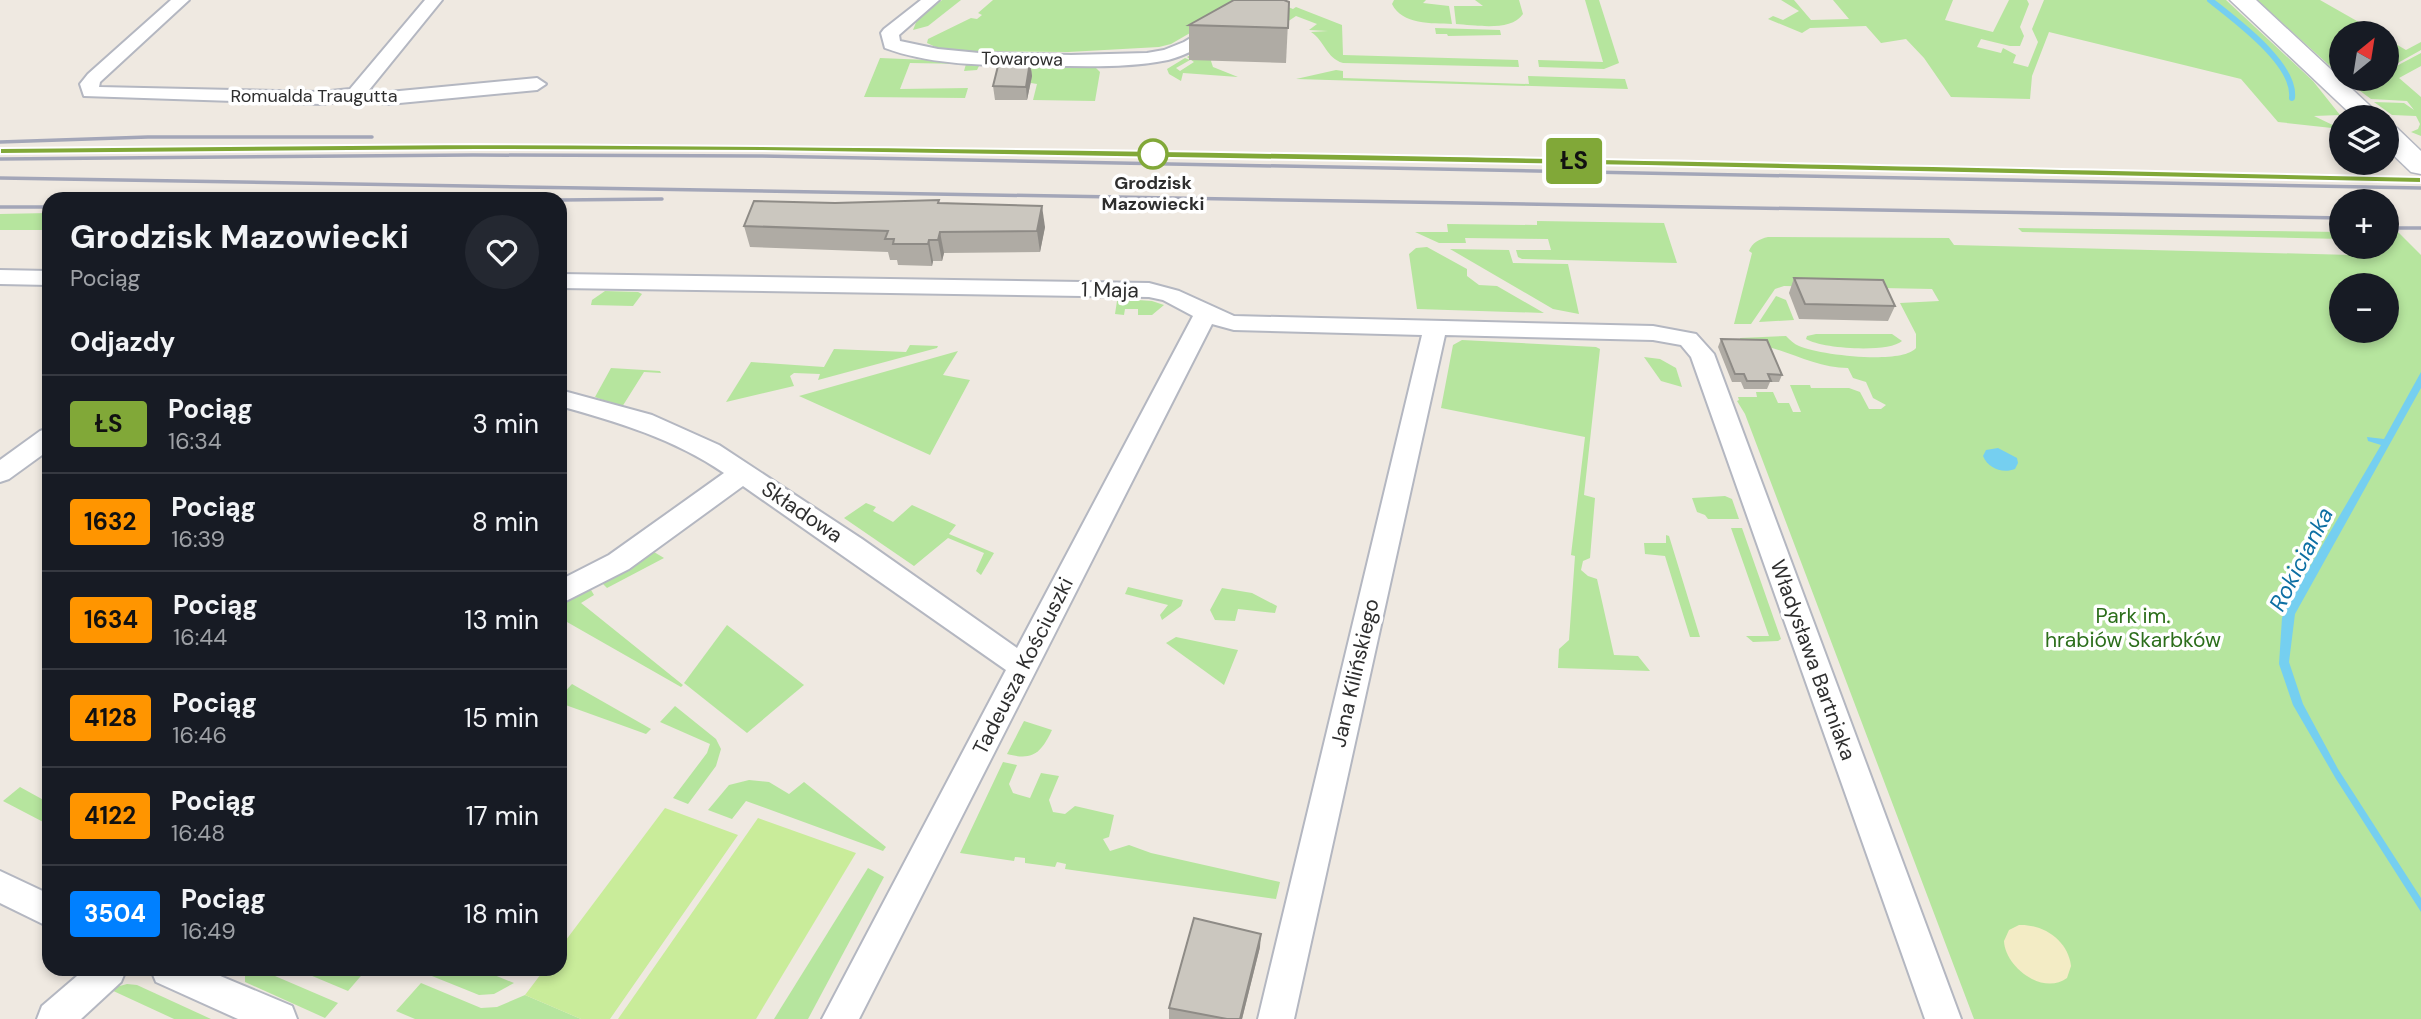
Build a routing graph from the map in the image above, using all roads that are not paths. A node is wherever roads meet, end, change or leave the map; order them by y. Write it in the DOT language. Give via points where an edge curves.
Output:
graph roads {
  1 [pos="181,0"];
  2 [pos="434,0"];
  3 [pos="930,0"];
  4 [pos="1266,0"];
  5 [pos="2242,0"];
  6 [pos="1155,58"];
  7 [pos="537,84"];
  8 [pos="91,92"];
  9 [pos="356,94"];
  10 [pos="2356,105"];
  11 [pos="2399,145"];
  12 [pos="2421,166"];
  13 [pos="0,277"];
  14 [pos="42,278"];
  15 [pos="567,281"];
  16 [pos="1206,313"];
  17 [pos="1436,327"];
  18 [pos="1654,333"];
  19 [pos="567,400"];
  20 [pos="42,442"];
  21 [pos="744,472"];
  22 [pos="0,473"];
  23 [pos="567,589"];
  24 [pos="1023,667"];
  25 [pos="0,886"];
  26 [pos="42,907"];
  27 [pos="102,976"];
  28 [pos="182,976"];
  29 [pos="55,1019"];
  30 [pos="279,1019"];
  31 [pos="840,1019"];
  32 [pos="1276,1019"];
  33 [pos="1943,1019"];
  1 -- 8 [label="street" via="94,78 89,84"];
  2 -- 9 [label="street"];
  3 -- 6 [label="street, Towarowa" via="890,33 891,44 912,53 954,57"];
  4 -- 6 [label="street" via="1174,53"];
  5 -- 10 [label="street"];
  7 -- 9 [label="street, Romualda Traugutta" via="390,98"];
  8 -- 9 [label="street, Romualda Traugutta" via="321,99"];
  11 -- 12 [label="street"];
  13 -- 14 [label="street"];
  15 -- 16 [label="street, 1 Maja" via="1149,290 1170,293"];
  16 -- 17 [label="street, 1 Maja" via="1234,323"];
  16 -- 24 [label="street, Tadeusza Kościuszki"];
  17 -- 18 [label="street, 1 Maja"];
  17 -- 32 [label="street, Jana Kilińskiego"];
  18 -- 33 [label="street, Władysława Bartniaka" via="1688,339 1702,354"];
  19 -- 21 [label="street, Składowa" via="667,429"];
  20 -- 22 [label="street"];
  21 -- 23 [label="street" via="619,562"];
  21 -- 24 [label="street, Składowa"];
  24 -- 31 [label="street, Tadeusza Kościuszki"];
  25 -- 26 [label="street"];
  27 -- 29 [label="street"];
  28 -- 30 [label="street"];
}
